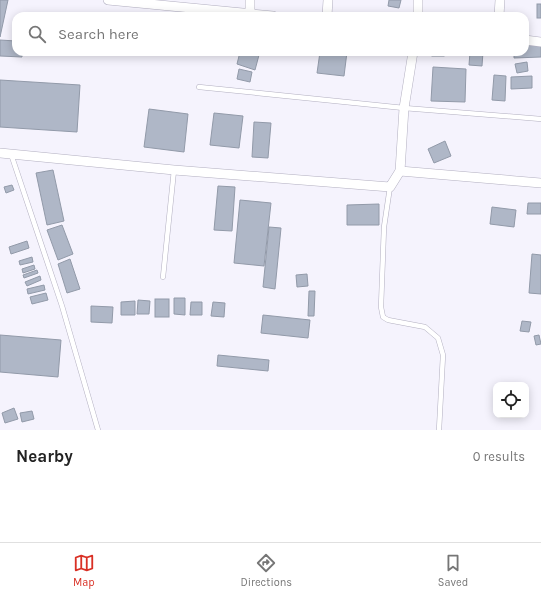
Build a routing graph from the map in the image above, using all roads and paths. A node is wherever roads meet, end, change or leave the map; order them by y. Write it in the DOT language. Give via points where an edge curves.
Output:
graph roads {
  1 [pos="108,0"];
  2 [pos="250,0"];
  3 [pos="328,0"];
  4 [pos="418,0"];
  5 [pos="500,0"];
  6 [pos="163,3"];
  7 [pos="234,12"];
  8 [pos="250,12"];
  9 [pos="327,12"];
  10 [pos="418,12"];
  11 [pos="499,12"];
  12 [pos="529,40"];
  13 [pos="541,42"];
  14 [pos="412,56"];
  15 [pos="199,87"];
  16 [pos="404,108"];
  17 [pos="541,119"];
  18 [pos="0,153"];
  19 [pos="11,154"];
  20 [pos="174,170"];
  21 [pos="400,171"];
  22 [pos="541,183"];
  23 [pos="390,187"];
  24 [pos="163,277"];
  25 [pos="98,430"];
  26 [pos="439,430"];
  1 -- 6 [label="street"];
  2 -- 8 [label="street"];
  3 -- 9 [label="street"];
  4 -- 10 [label="street"];
  5 -- 11 [label="street"];
  6 -- 7 [label="street"];
  12 -- 13 [label="street"];
  14 -- 16 [label="street"];
  15 -- 16 [label="lane"];
  16 -- 17 [label="lane"];
  16 -- 21 [label="street"];
  18 -- 19 [label="street"];
  19 -- 20 [label="street"];
  19 -- 25 [label="lane" via="62,306"];
  20 -- 23 [label="street"];
  20 -- 24 [label="lane"];
  21 -- 22 [label="street"];
  21 -- 23 [label="street"];
  23 -- 26 [label="lane" via="384,228 383,317 425,327 438,338 443,355"];
}
